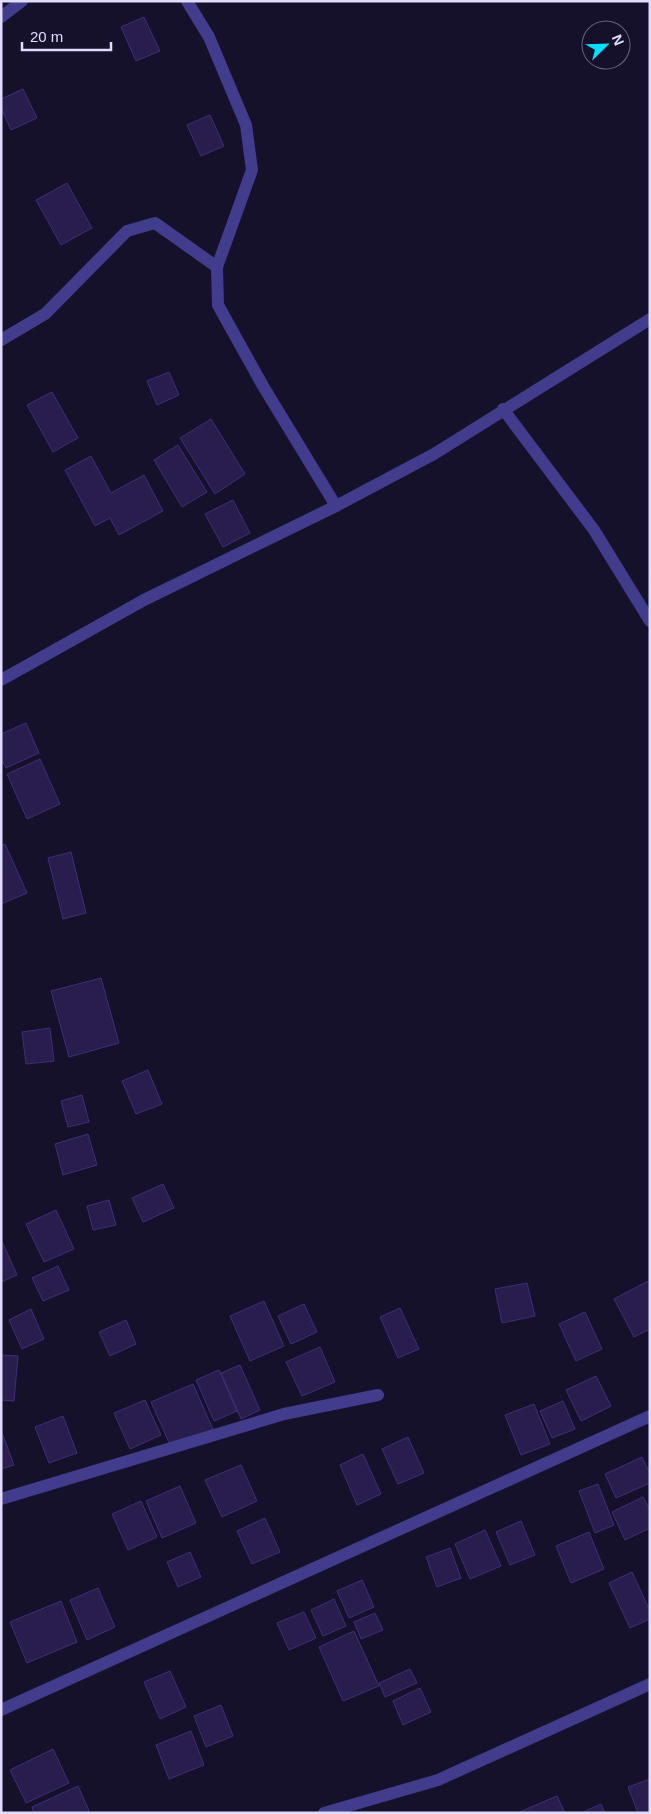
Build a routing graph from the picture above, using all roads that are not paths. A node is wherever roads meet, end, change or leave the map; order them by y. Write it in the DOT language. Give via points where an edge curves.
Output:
graph roads {
  1 [pos="22,1"];
  2 [pos="188,1"];
  3 [pos="1,17"];
  4 [pos="217,267"];
  5 [pos="650,319"];
  6 [pos="1,340"];
  7 [pos="503,409"];
  8 [pos="336,506"];
  9 [pos="650,621"];
  10 [pos="1,680"];
  11 [pos="378,1395"];
  12 [pos="650,1416"];
  13 [pos="1,1498"];
  14 [pos="650,1684"];
  15 [pos="1,1710"];
  16 [pos="324,1813"];
  1 -- 3 [label="street"];
  2 -- 4 [label="street" via="209,37 246,125 252,170"];
  4 -- 6 [label="street" via="155,223 127,231 45,314"];
  4 -- 8 [label="street" via="218,305"];
  5 -- 7 [label="street"];
  7 -- 8 [label="street" via="434,454"];
  7 -- 9 [label="street" via="594,530"];
  8 -- 10 [label="street" via="144,600"];
  11 -- 13 [label="street" via="284,1414"];
  12 -- 15 [label="street"];
  14 -- 16 [label="street" via="438,1780"];
}
